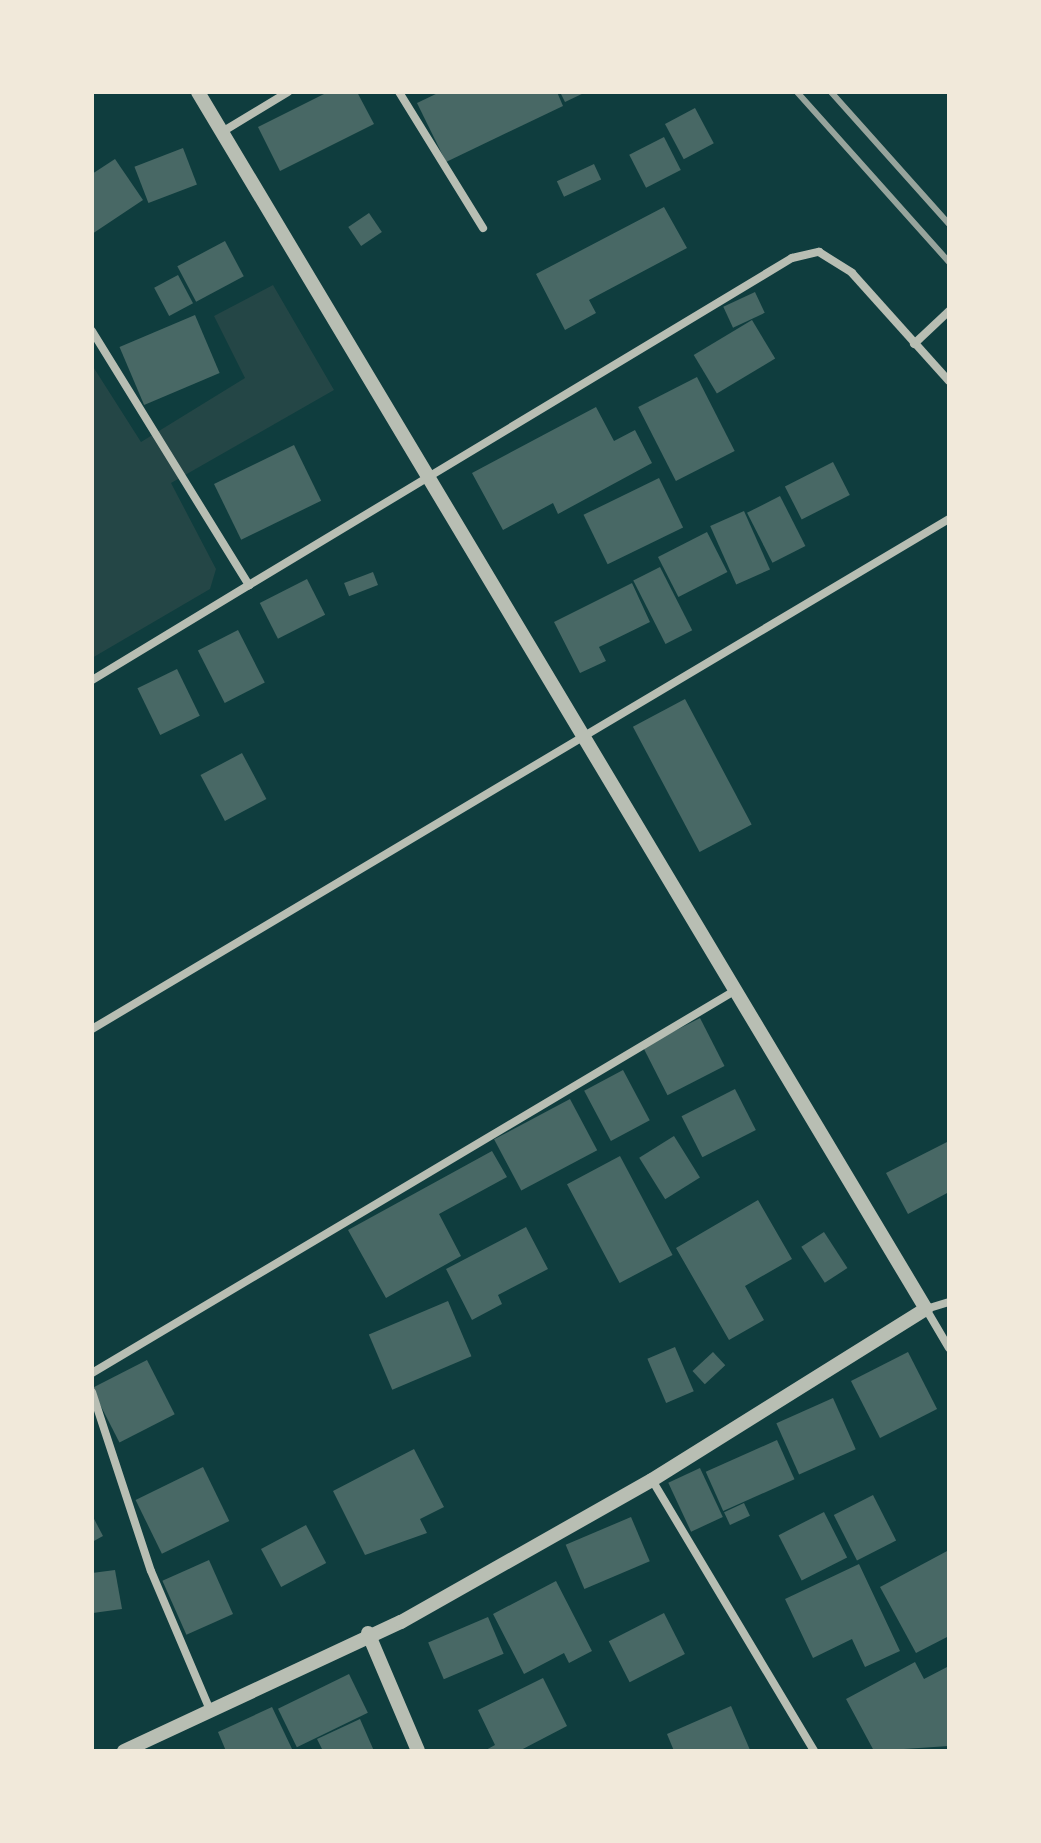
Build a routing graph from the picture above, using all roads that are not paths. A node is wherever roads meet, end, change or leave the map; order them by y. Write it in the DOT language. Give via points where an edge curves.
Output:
graph roads {
  1 [pos="198,92"];
  2 [pos="288,92"];
  3 [pos="399,92"];
  4 [pos="222,132"];
  5 [pos="483,228"];
  6 [pos="949,311"];
  7 [pos="92,331"];
  8 [pos="914,344"];
  9 [pos="949,381"];
  10 [pos="431,477"];
  11 [pos="949,519"];
  12 [pos="249,585"];
  13 [pos="92,680"];
  14 [pos="581,733"];
  15 [pos="736,990"];
  16 [pos="92,1029"];
  17 [pos="949,1302"];
  18 [pos="926,1309"];
  19 [pos="949,1348"];
  20 [pos="92,1373"];
  21 [pos="92,1392"];
  22 [pos="652,1480"];
  23 [pos="368,1633"];
  24 [pos="210,1710"];
  25 [pos="124,1751"];
  26 [pos="418,1751"];
  27 [pos="814,1751"];
  1 -- 4 [label="street"];
  2 -- 4 [label="street"];
  3 -- 5 [label="street"];
  4 -- 10 [label="street"];
  6 -- 8 [label="street"];
  7 -- 12 [label="street"];
  8 -- 9 [label="street"];
  8 -- 10 [label="street" via="852,273 819,252 792,258"];
  10 -- 12 [label="street"];
  10 -- 14 [label="street"];
  11 -- 14 [label="street"];
  12 -- 13 [label="street"];
  14 -- 15 [label="street"];
  14 -- 16 [label="street"];
  15 -- 18 [label="street"];
  15 -- 20 [label="street"];
  17 -- 18 [label="street"];
  18 -- 19 [label="street"];
  18 -- 22 [label="street"];
  21 -- 24 [label="street" via="151,1571"];
  22 -- 23 [label="street" via="401,1622"];
  22 -- 27 [label="street"];
  23 -- 24 [label="street"];
  23 -- 26 [label="street"];
  24 -- 25 [label="street"];
}
